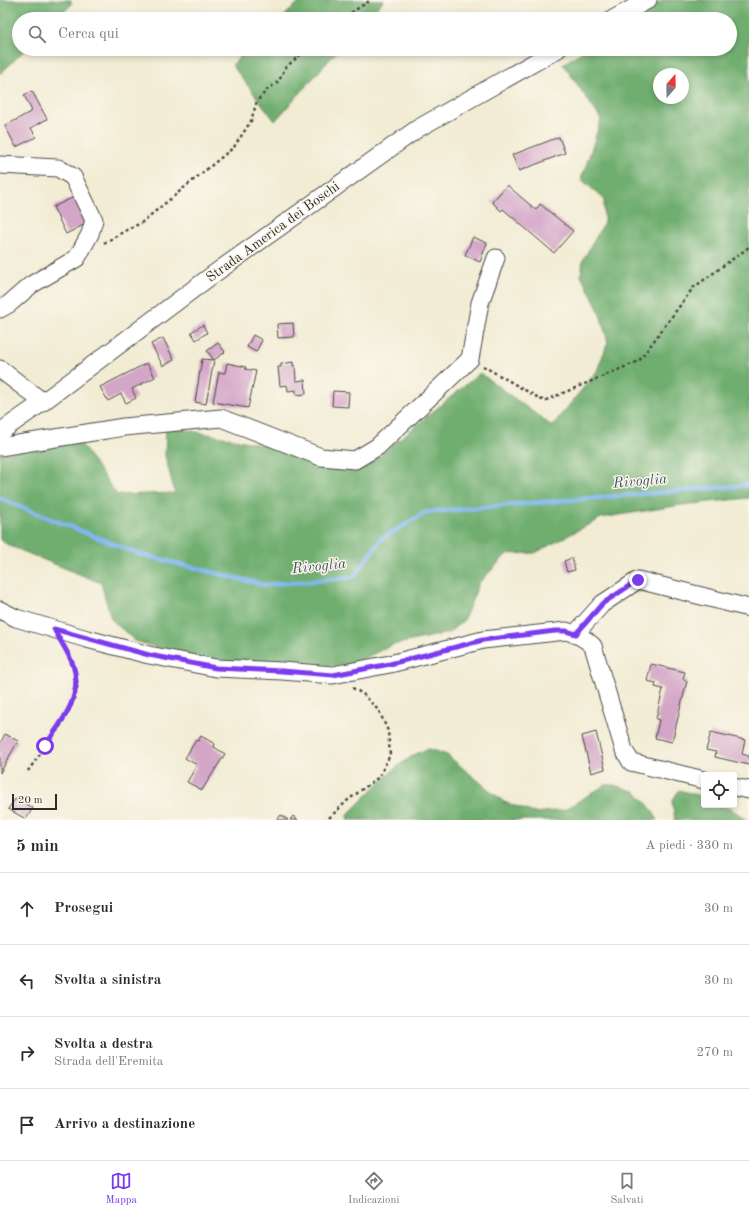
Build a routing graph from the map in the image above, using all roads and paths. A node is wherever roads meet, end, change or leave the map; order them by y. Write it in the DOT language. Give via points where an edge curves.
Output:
graph roads {
  1 [pos="371,0"];
  2 [pos="648,0"];
  3 [pos="352,12"];
  4 [pos="626,12"];
  5 [pos="299,56"];
  6 [pos="546,56"];
  7 [pos="0,165"];
  8 [pos="104,243"];
  9 [pos="749,247"];
  10 [pos="496,258"];
  11 [pos="0,309"];
  12 [pos="470,359"];
  13 [pos="0,369"];
  14 [pos="44,402"];
  15 [pos="0,432"];
  16 [pos="0,447"];
  17 [pos="749,608"];
  18 [pos="0,610"];
  19 [pos="54,629"];
  20 [pos="576,634"];
  21 [pos="333,675"];
  22 [pos="28,771"];
  23 [pos="701,779"];
  24 [pos="737,788"];
  25 [pos="749,790"];
  26 [pos="329,818"];
  1 -- 3 [label="path"];
  2 -- 4 [label="street"];
  5 -- 8 [label="path" via="285,68 279,81 257,101 251,121 234,147 141,223"];
  6 -- 14 [label="street, Strada America dei Boschi" via="417,129 211,276"];
  7 -- 11 [label="street" via="58,168 73,177 94,220 90,234 77,258 31,284"];
  9 -- 12 [label="path" via="693,288 639,361 544,401"];
  10 -- 12 [label="street" via="480,303"];
  12 -- 16 [label="street" via="377,447 355,460 321,457 222,418 124,427"];
  13 -- 14 [label="street"];
  14 -- 15 [label="street, Strada America dei Boschi"];
  17 -- 20 [label="street" via="638,580 602,604"];
  18 -- 19 [label="street" via="16,618"];
  19 -- 21 [label="street" via="149,655 216,668"];
  19 -- 22 [label="path" via="73,665 77,685 71,706"];
  20 -- 21 [label="street" via="555,631 483,640 390,664"];
  20 -- 23 [label="street" via="593,646 624,750 631,762"];
  21 -- 26 [label="path" via="363,694 379,711 388,731 390,755 379,776"];
  24 -- 25 [label="street"];
}
